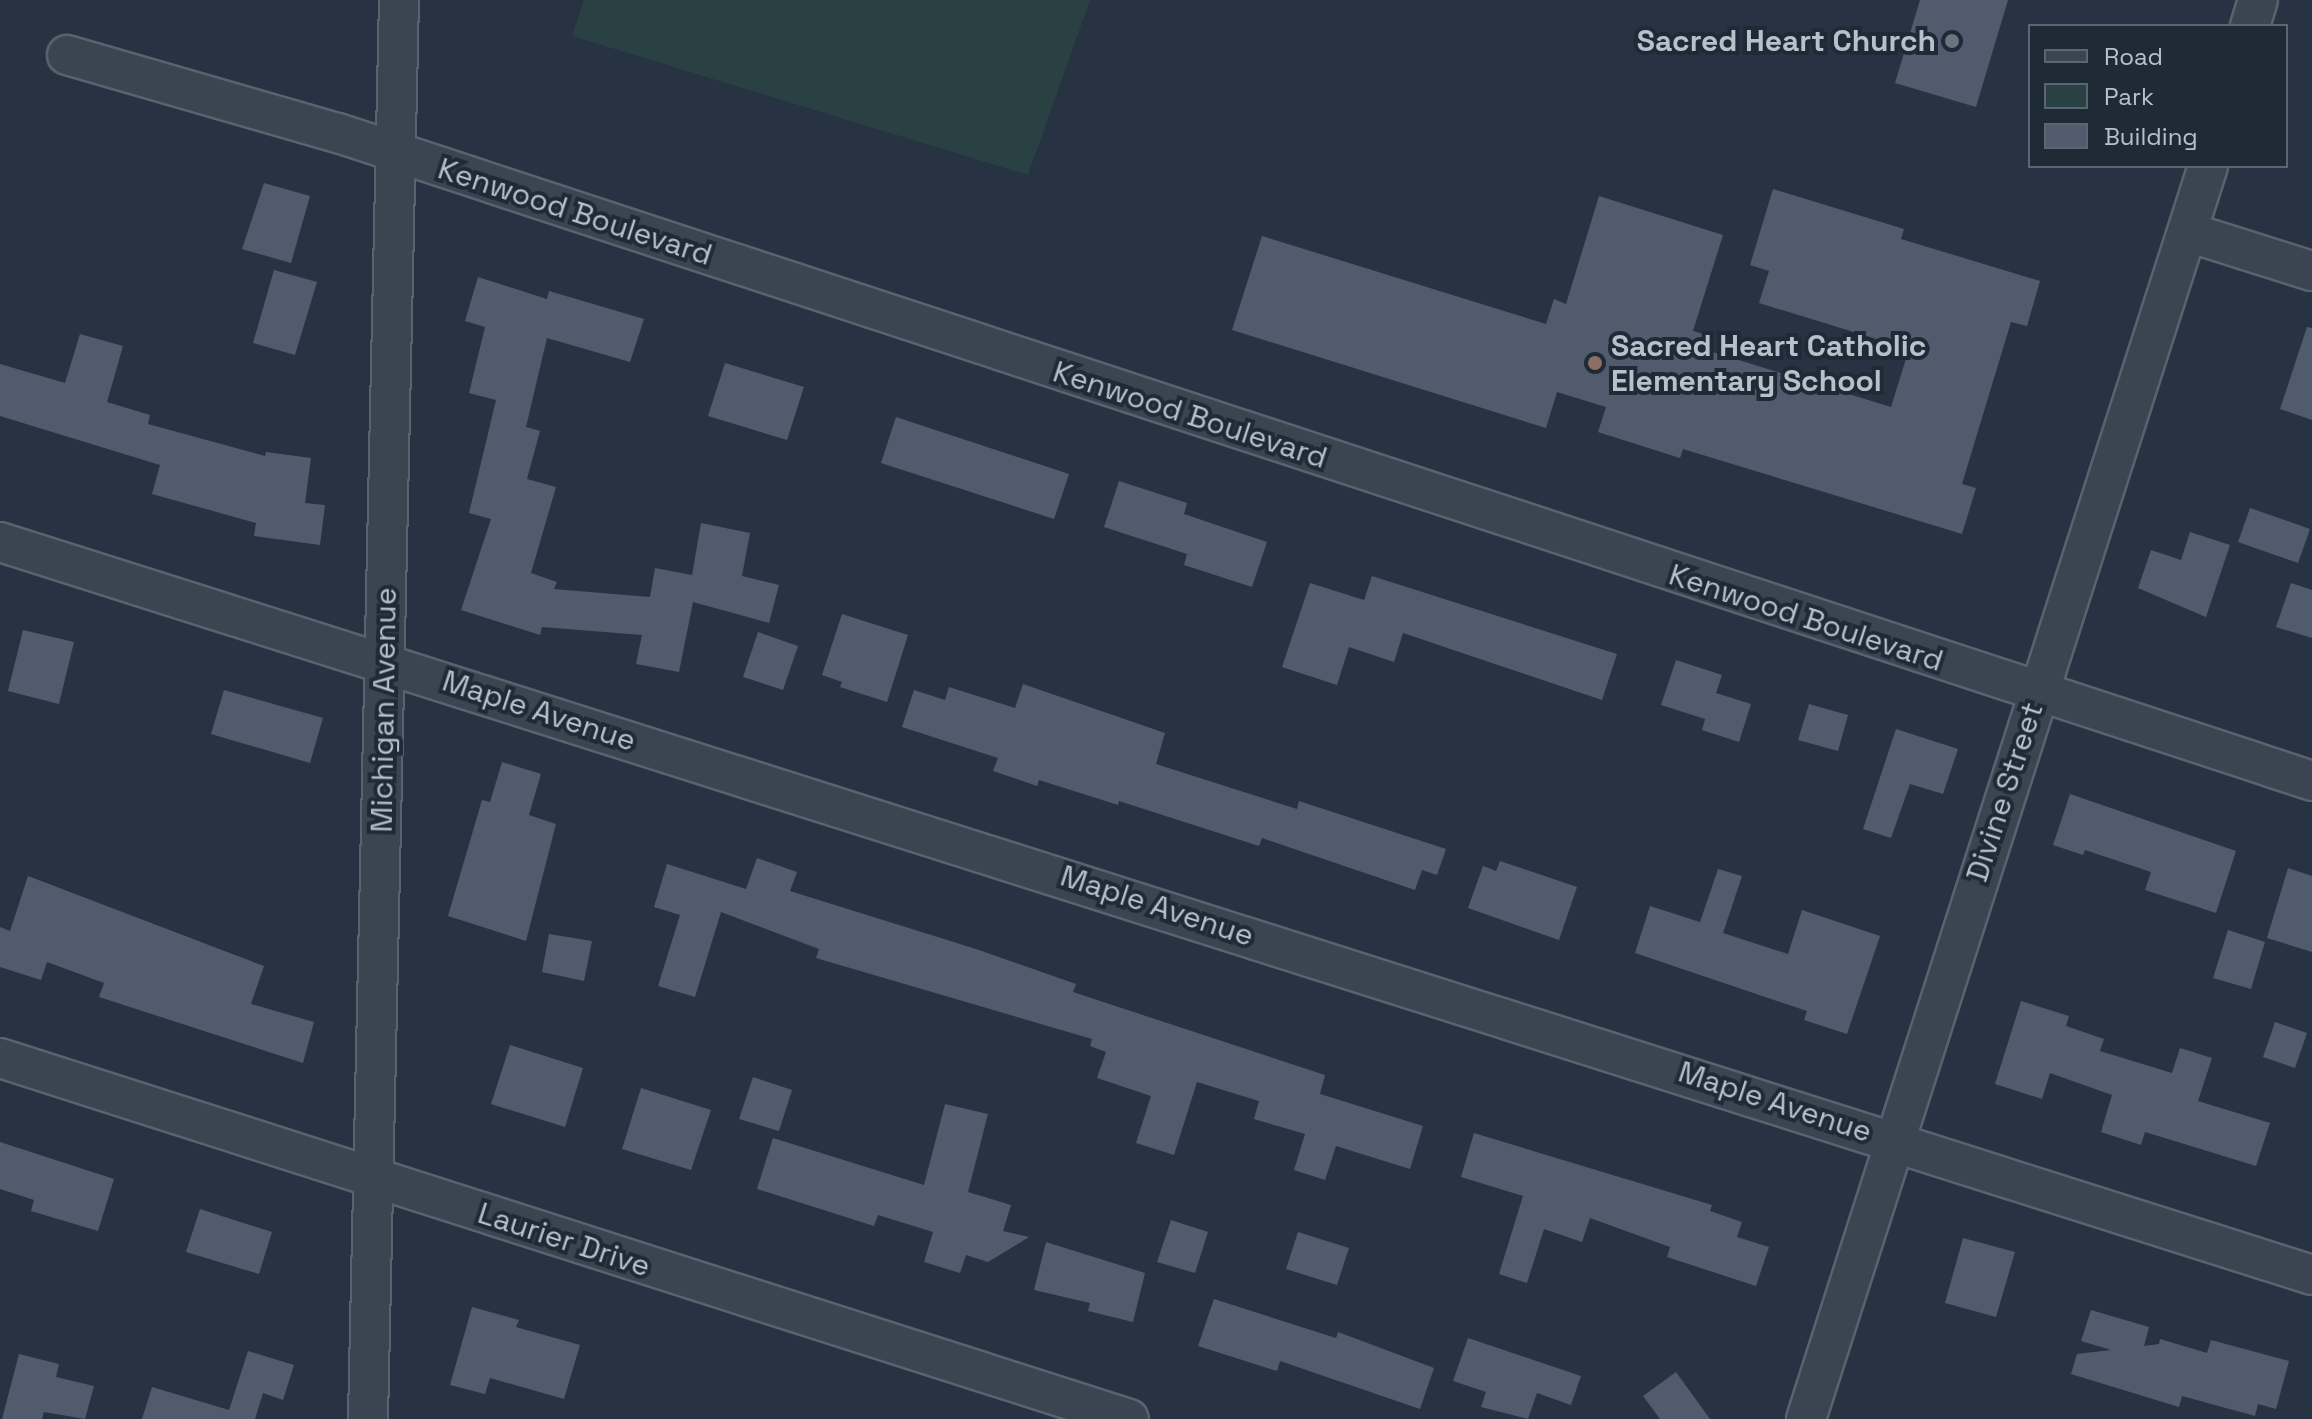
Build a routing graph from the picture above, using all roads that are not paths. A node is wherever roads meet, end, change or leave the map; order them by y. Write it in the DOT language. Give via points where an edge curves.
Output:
graph roads {
  1 [pos="399,0"];
  2 [pos="2258,0"];
  3 [pos="2251,24"];
  4 [pos="67,55"];
  5 [pos="396,153"];
  6 [pos="2207,168"];
  7 [pos="2188,232"];
  8 [pos="2312,271"];
  9 [pos="0,542"];
  10 [pos="383,661"];
  11 [pos="2037,694"];
  12 [pos="2312,781"];
  13 [pos="0,1058"];
  14 [pos="1894,1139"];
  15 [pos="373,1179"];
  16 [pos="2312,1275"];
  17 [pos="368,1419"];
  18 [pos="1129,1419"];
  19 [pos="1806,1419"];
  1 -- 5 [label="street, Michigan Avenue"];
  2 -- 3 [label="street"];
  4 -- 5 [label="street, Kenwood Boulevard"];
  5 -- 10 [label="street, Michigan Avenue"];
  5 -- 11 [label="street, Kenwood Boulevard"];
  6 -- 7 [label="street, Divine Street"];
  7 -- 8 [label="street"];
  7 -- 11 [label="street, Divine Street"];
  9 -- 10 [label="street, Maple Avenue"];
  10 -- 14 [label="street, Maple Avenue"];
  10 -- 15 [label="street, Michigan Avenue"];
  11 -- 12 [label="street, Kenwood Boulevard"];
  11 -- 14 [label="street, Divine Street"];
  13 -- 15 [label="street, Laurier Drive"];
  14 -- 16 [label="street, Maple Avenue"];
  14 -- 19 [label="street, Divine Street"];
  15 -- 17 [label="street, Michigan Avenue"];
  15 -- 18 [label="street, Laurier Drive"];
}
